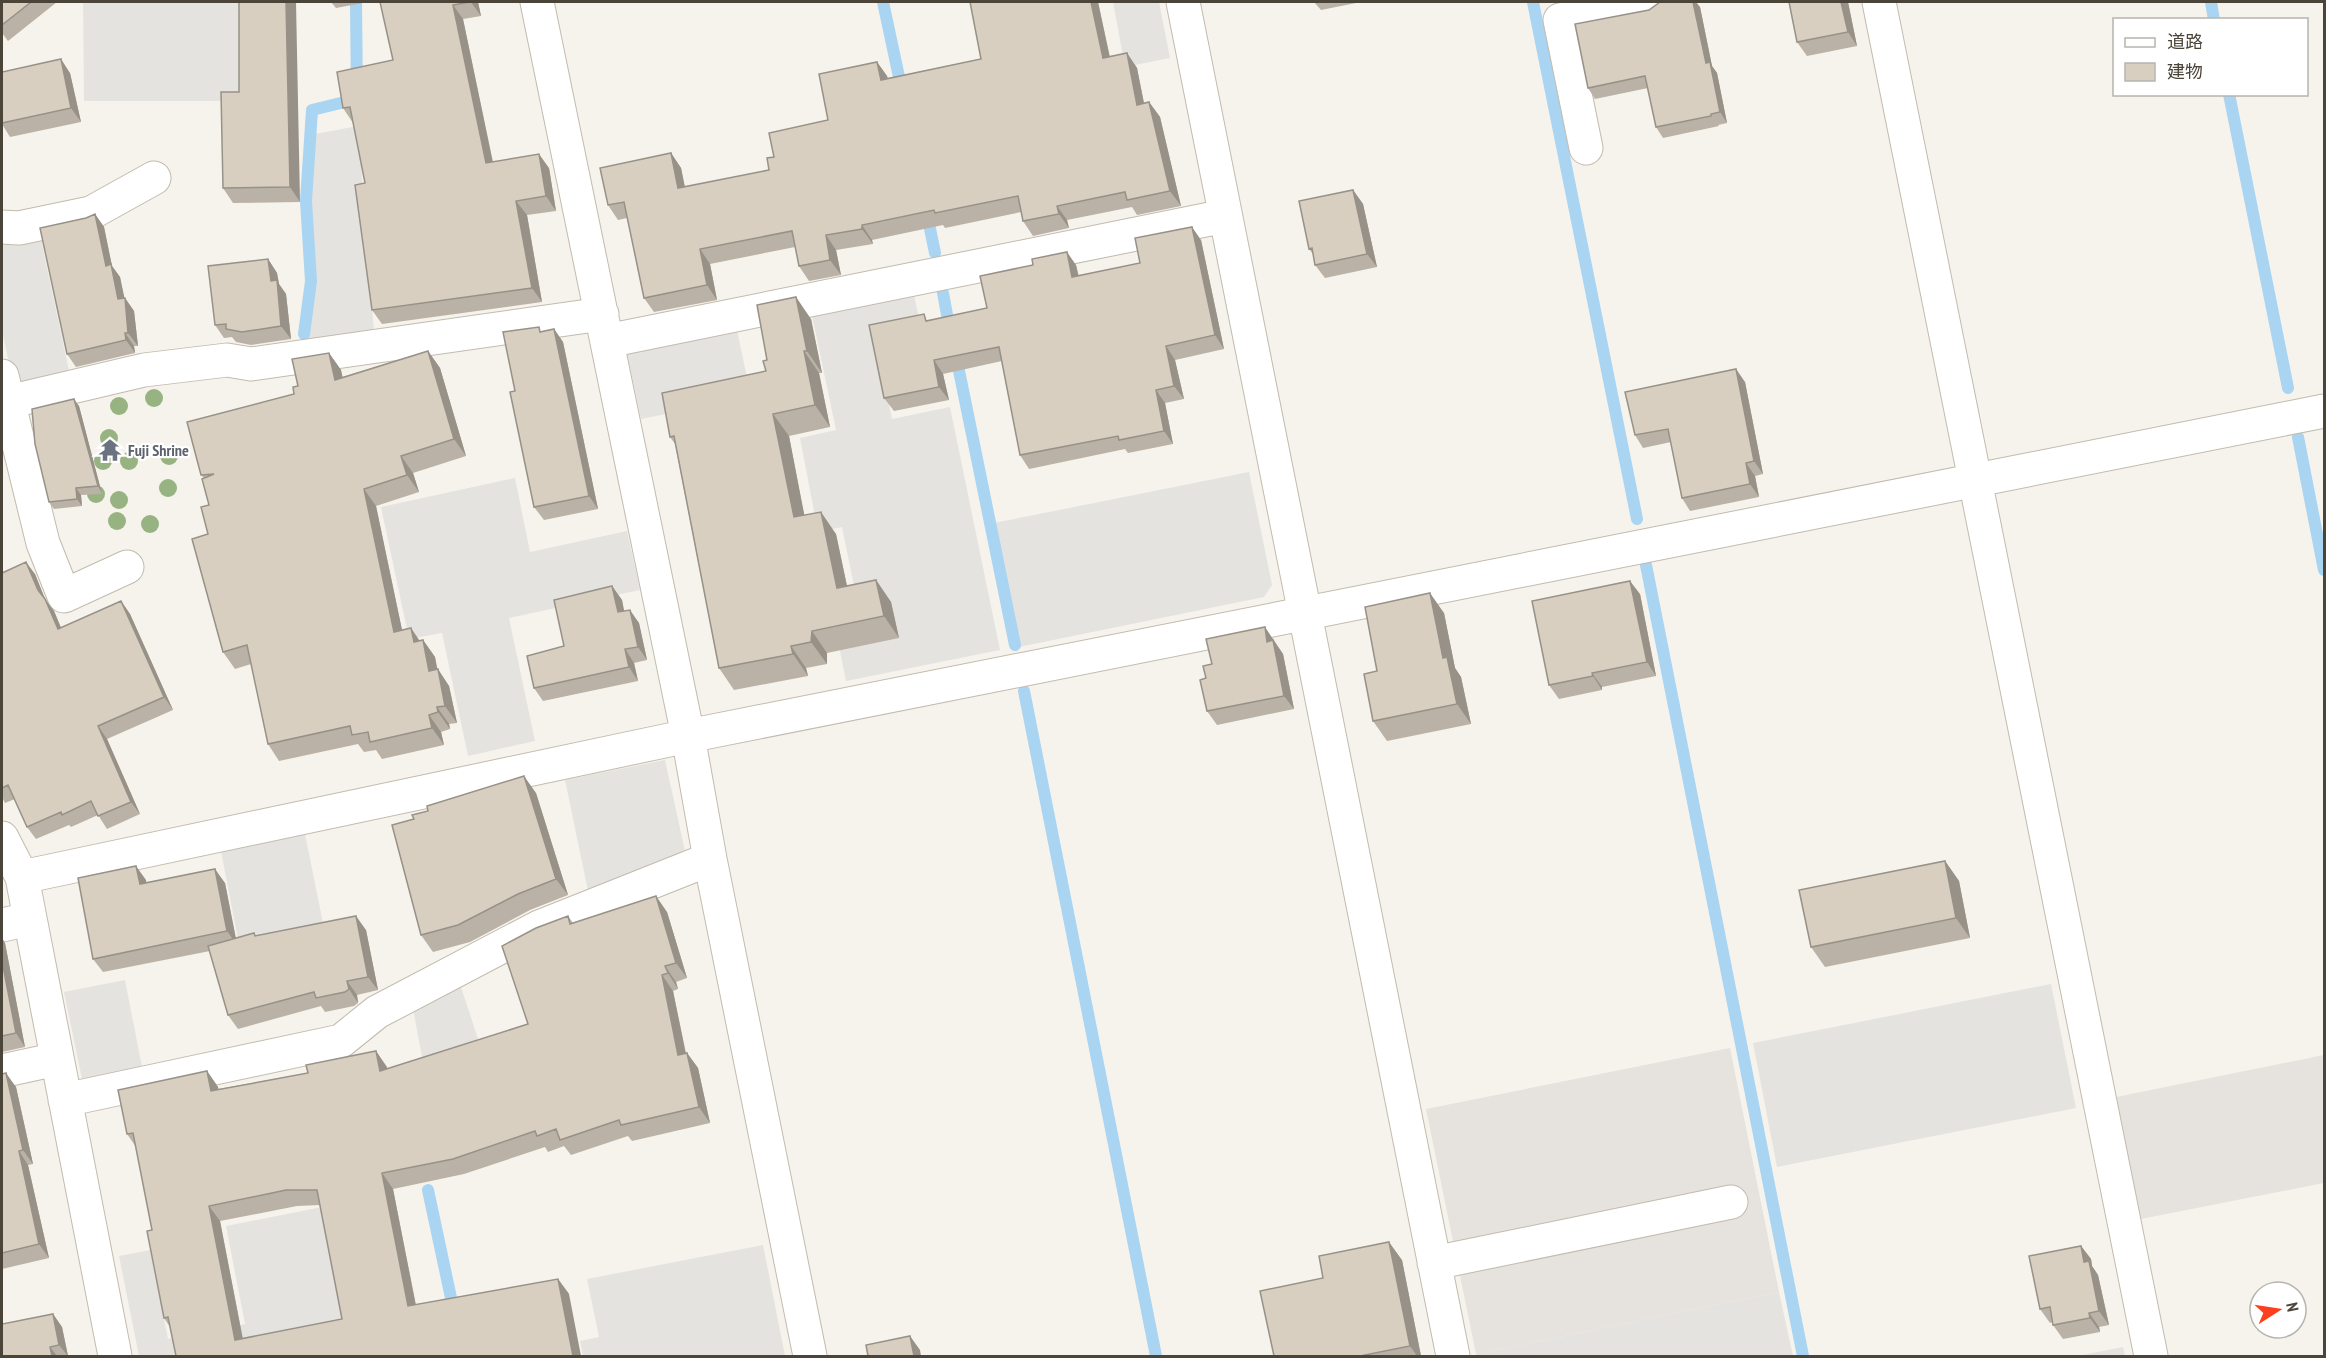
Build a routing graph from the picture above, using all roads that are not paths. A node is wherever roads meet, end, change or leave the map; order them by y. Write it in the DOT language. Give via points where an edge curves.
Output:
graph roads {
  1 [pos="537,2"];
  2 [pos="1183,2"];
  3 [pos="1653,2"];
  4 [pos="1879,2"];
  5 [pos="1586,148"];
  6 [pos="154,178"];
  7 [pos="1226,216"];
  8 [pos="2,227"];
  9 [pos="604,327"];
  10 [pos="5,389"];
  11 [pos="2325,411"];
  12 [pos="1976,480"];
  13 [pos="127,567"];
  14 [pos="1305,613"];
  15 [pos="688,736"];
  16 [pos="2,838"];
  17 [pos="710,859"];
  18 [pos="22,877"];
  19 [pos="16,922"];
  20 [pos="57,1059"];
  21 [pos="2,1071"];
  22 [pos="65,1100"];
  23 [pos="1731,1202"];
  24 [pos="1434,1263"];
  25 [pos="115,1356"];
  26 [pos="810,1356"];
  27 [pos="1453,1356"];
  28 [pos="2151,1356"];
  1 -- 9 [label="street"];
  2 -- 7 [label="street"];
  3 -- 5 [label="street" via="1560,20"];
  4 -- 12 [label="street"];
  6 -- 8 [label="street" via="91,213 19,228"];
  7 -- 9 [label="street"];
  7 -- 14 [label="street"];
  9 -- 10 [label="street" via="251,364 227,360"];
  9 -- 15 [label="street"];
  10 -- 13 [label="street" via="43,543 64,596"];
  11 -- 12 [label="street"];
  12 -- 14 [label="street"];
  12 -- 28 [label="street"];
  14 -- 15 [label="street"];
  14 -- 24 [label="street"];
  15 -- 17 [label="street"];
  15 -- 18 [label="street"];
  16 -- 18 [label="street"];
  17 -- 22 [label="street" via="539,927 377,1012 341,1041"];
  17 -- 26 [label="street"];
  18 -- 19 [label="street"];
  19 -- 20 [label="street"];
  20 -- 21 [label="street"];
  20 -- 22 [label="street"];
  22 -- 25 [label="street"];
  23 -- 24 [label="street"];
  24 -- 27 [label="street"];
}
